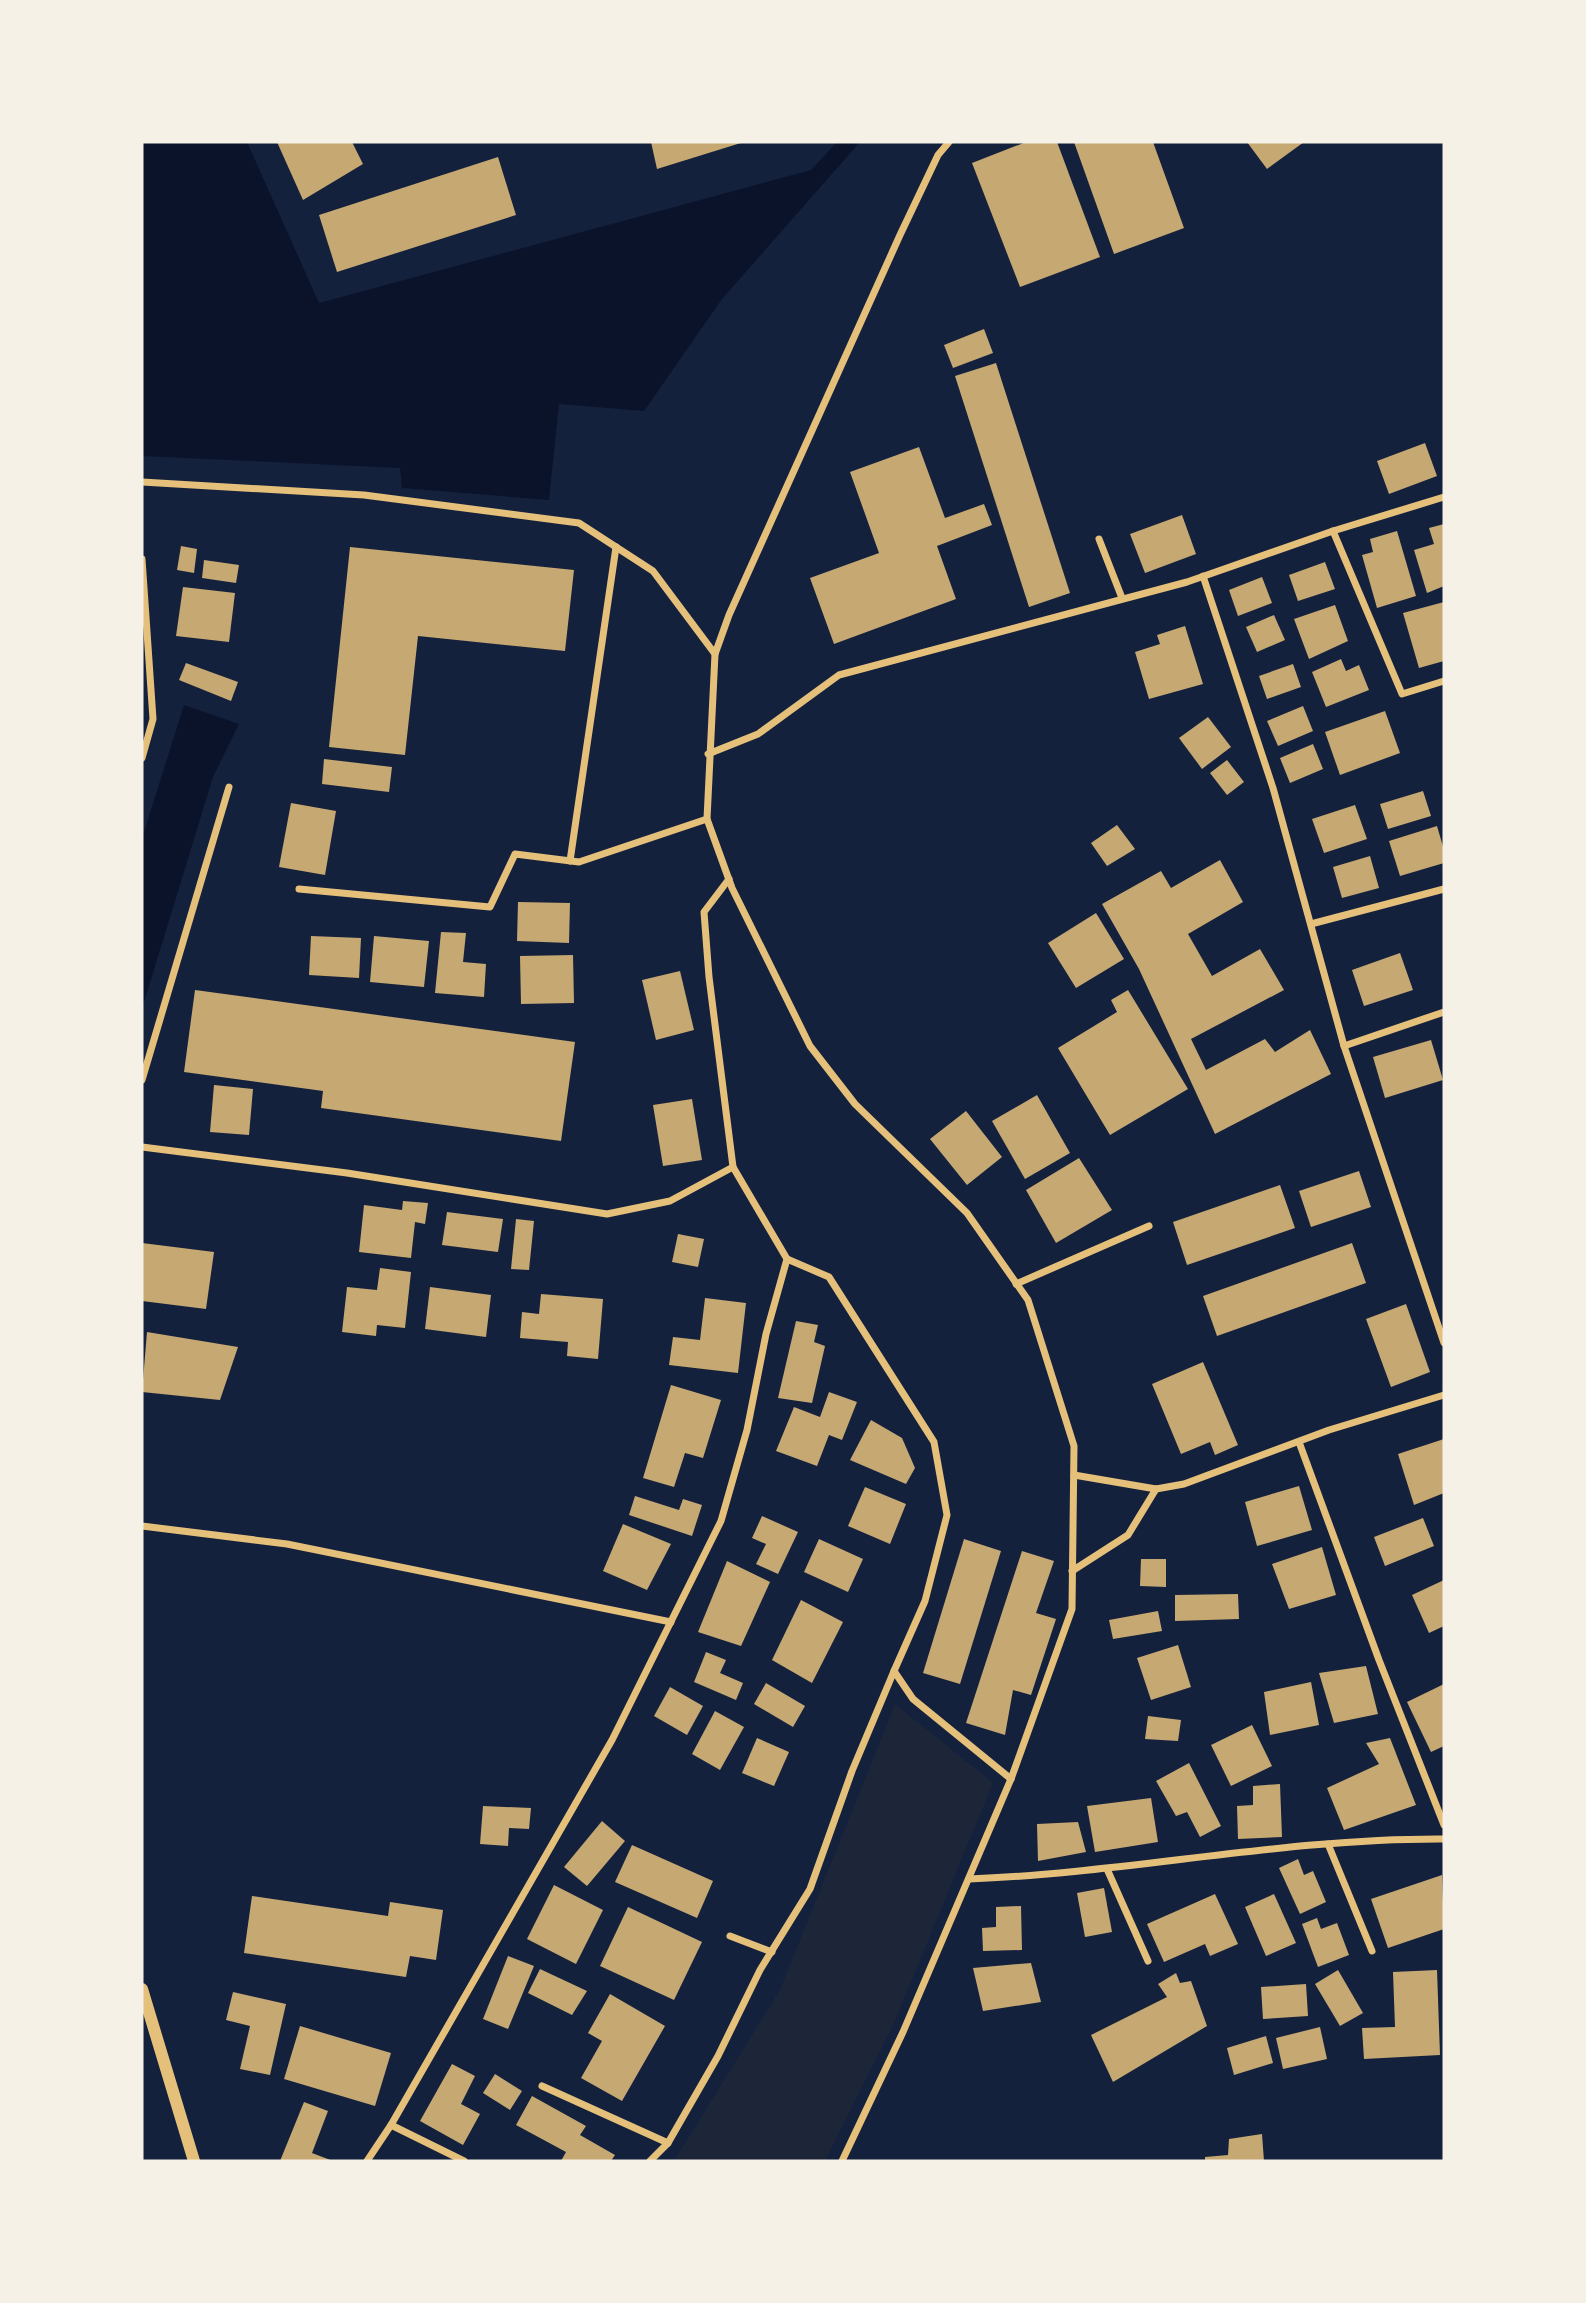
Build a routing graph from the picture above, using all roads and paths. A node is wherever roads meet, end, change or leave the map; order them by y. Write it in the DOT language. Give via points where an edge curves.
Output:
graph roads {
  1 [pos="949,142"];
  2 [pos="142,482"];
  3 [pos="1444,497"];
  4 [pos="1333,531"];
  5 [pos="1099,539"];
  6 [pos="616,547"];
  7 [pos="142,559"];
  8 [pos="1203,576"];
  9 [pos="1122,598"];
  10 [pos="715,654"];
  11 [pos="1444,681"];
  12 [pos="708,754"];
  13 [pos="142,758"];
  14 [pos="229,787"];
  15 [pos="708,819"];
  16 [pos="570,861"];
  17 [pos="729,878"];
  18 [pos="299,889"];
  19 [pos="1444,889"];
  20 [pos="1311,924"];
  21 [pos="1444,1012"];
  22 [pos="1344,1046"];
  23 [pos="142,1080"];
  24 [pos="142,1147"];
  25 [pos="733,1167"];
  26 [pos="1149,1226"];
  27 [pos="786,1259"];
  28 [pos="1016,1284"];
  29 [pos="1444,1343"];
  30 [pos="1444,1395"];
  31 [pos="1299,1442"];
  32 [pos="1074,1475"];
  33 [pos="1156,1489"];
  34 [pos="142,1527"];
  35 [pos="1072,1571"];
  36 [pos="671,1622"];
  37 [pos="894,1671"];
  38 [pos="1010,1779"];
  39 [pos="1444,1825"];
  40 [pos="1444,1839"];
  41 [pos="1328,1844"];
  42 [pos="1107,1868"];
  43 [pos="968,1879"];
  44 [pos="730,1936"];
  45 [pos="1372,1951"];
  46 [pos="772,1952"];
  47 [pos="1149,1961"];
  48 [pos="142,1989"];
  49 [pos="542,2086"];
  50 [pos="391,2125"];
  51 [pos="668,2143"];
  52 [pos="194,2161"];
  53 [pos="367,2161"];
  54 [pos="464,2161"];
  55 [pos="650,2161"];
  56 [pos="842,2161"];
  1 -- 10 [label="street" via="938,155 900,235"];
  2 -- 6 [label="street" via="364,495 579,523"];
  3 -- 4 [label="street"];
  4 -- 8 [label="street"];
  4 -- 11 [label="street" via="1402,694"];
  5 -- 9 [label="street"];
  6 -- 10 [label="street" via="653,571"];
  6 -- 16 [label="street"];
  7 -- 13 [label="street" via="153,719"];
  8 -- 9 [label="street"];
  8 -- 20 [label="street" via="1273,788"];
  9 -- 12 [label="street" via="839,675 758,734"];
  10 -- 12 [label="street"];
  12 -- 15 [label="street"];
  14 -- 23 [label="street"];
  15 -- 16 [label="street" via="579,862"];
  15 -- 17 [label="street"];
  16 -- 18 [label="street" via="515,854 490,907"];
  17 -- 25 [label="street" via="704,912"];
  17 -- 28 [label="street" via="810,1046 855,1104 967,1213"];
  19 -- 20 [label="street"];
  20 -- 22 [label="street"];
  21 -- 22 [label="street"];
  22 -- 29 [label="street"];
  24 -- 25 [label="street" via="347,1173 607,1214 670,1201"];
  25 -- 27 [label="street"];
  26 -- 28 [label="street"];
  27 -- 36 [label="street" via="721,1521"];
  27 -- 37 [label="street" via="829,1277 934,1442 947,1514 925,1601"];
  28 -- 32 [label="street" via="1028,1300 1074,1446"];
  30 -- 31 [label="street"];
  31 -- 33 [label="street" via="1184,1485"];
  31 -- 39 [label="street"];
  32 -- 33 [label="street"];
  32 -- 35 [label="street"];
  33 -- 35 [label="street" via="1128,1535"];
  34 -- 36 [label="street" via="287,1544"];
  35 -- 38 [label="street" via="1072,1609"];
  36 -- 50 [label="street" via="612,1740"];
  37 -- 38 [label="street" via="913,1699"];
  37 -- 46 [label="street" via="810,1889"];
  38 -- 43 [label="street"];
  40 -- 41 [label="street"];
  41 -- 42 [label="street"];
  41 -- 45 [label="street"];
  42 -- 43 [label="street" via="1053,1876"];
  42 -- 47 [label="street"];
  43 -- 56 [label="street"];
  44 -- 46 [label="street"];
  46 -- 51 [label="street"];
  48 -- 52 [label="street"];
  49 -- 51 [label="street"];
  50 -- 53 [label="street"];
  50 -- 54 [label="street"];
  51 -- 55 [label="street"];
}
